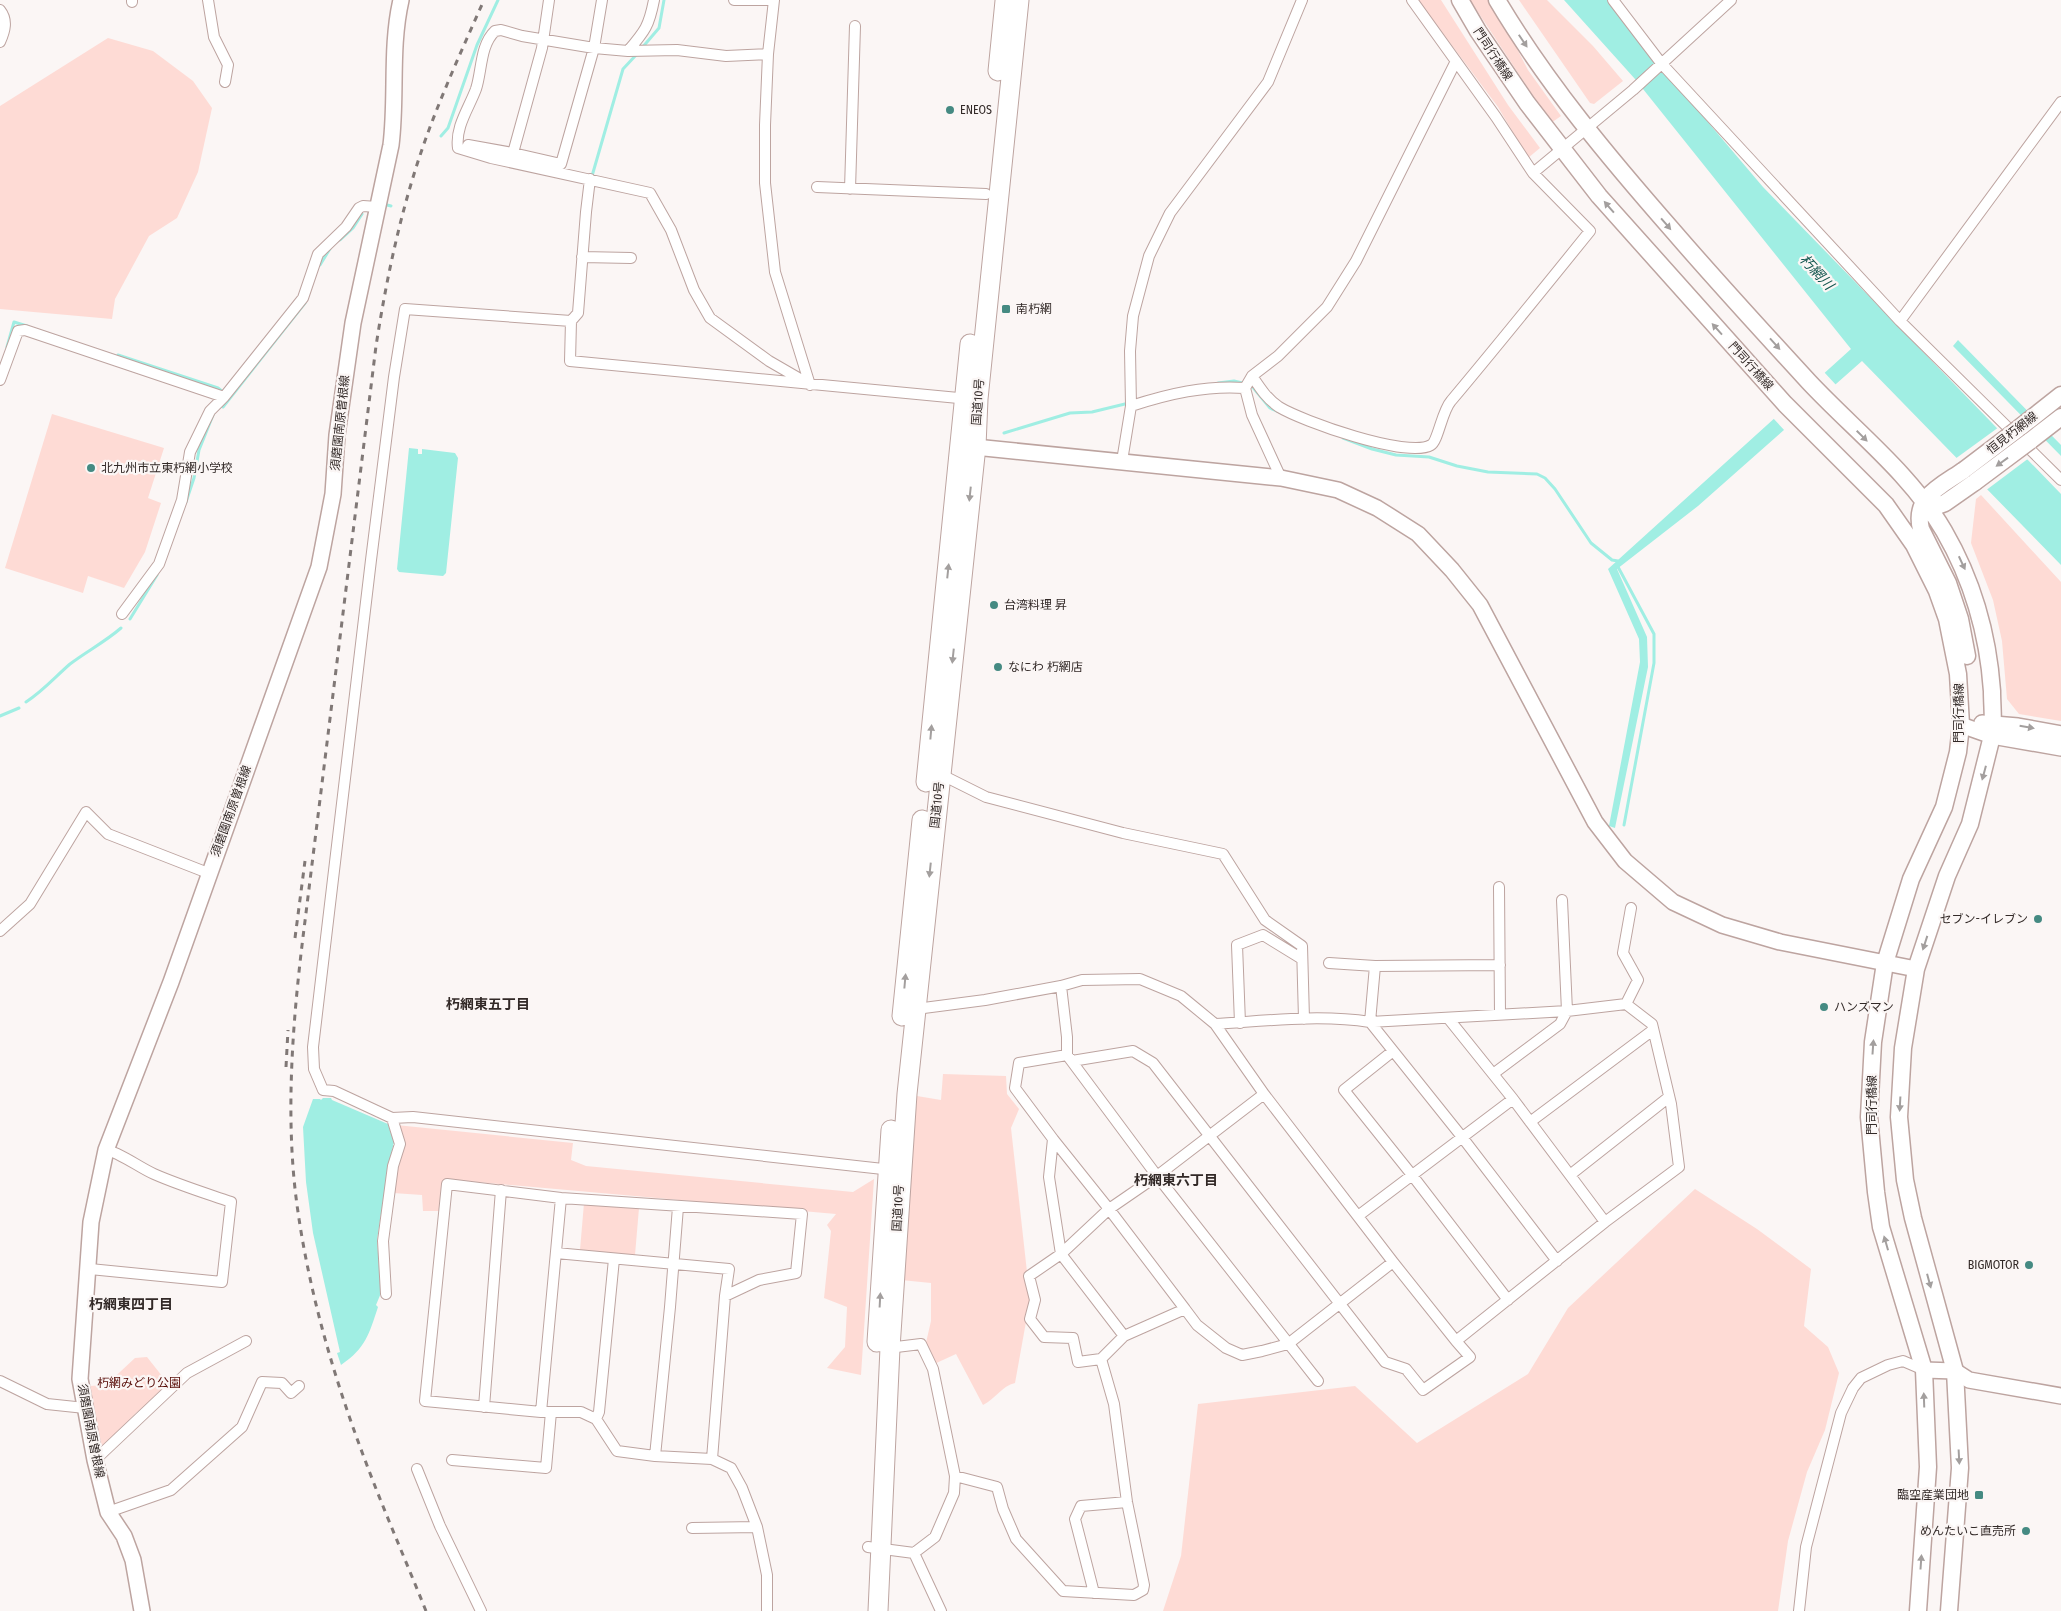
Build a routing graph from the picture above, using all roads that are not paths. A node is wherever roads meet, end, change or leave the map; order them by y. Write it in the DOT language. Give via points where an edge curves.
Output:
graph roads {
  1 [pos="208,0"];
  2 [pos="400,0"];
  3 [pos="550,0"];
  4 [pos="602,0"];
  5 [pos="654,0"];
  6 [pos="734,0"];
  7 [pos="774,0"];
  8 [pos="1006,0"];
  9 [pos="1019,0"];
  10 [pos="1302,0"];
  11 [pos="1412,0"];
  12 [pos="1460,0"];
  13 [pos="1497,0"];
  14 [pos="1613,0"];
  15 [pos="1731,0"];
  16 [pos="0,10"];
  17 [pos="855,26"];
  18 [pos="543,39"];
  19 [pos="0,42"];
  20 [pos="594,48"];
  21 [pos="630,50"];
  22 [pos="768,54"];
  23 [pos="1456,61"];
  24 [pos="1662,63"];
  25 [pos="225,82"];
  26 [pos="2061,102"];
  27 [pos="1585,128"];
  28 [pos="458,148"];
  29 [pos="1561,149"];
  30 [pos="513,153"];
  31 [pos="1533,173"];
  32 [pos="590,180"];
  33 [pos="817,187"];
  34 [pos="850,189"];
  35 [pos="986,194"];
  36 [pos="377,209"];
  37 [pos="582,256"];
  38 [pos="630,258"];
  39 [pos="571,321"];
  40 [pos="1900,321"];
  41 [pos="5,353"];
  42 [pos="1252,376"];
  43 [pos="0,380"];
  44 [pos="810,385"];
  45 [pos="1245,388"];
  46 [pos="2061,395"];
  47 [pos="224,397"];
  48 [pos="971,399"];
  49 [pos="1132,406"];
  50 [pos="2061,417"];
  51 [pos="968,446"];
  52 [pos="1122,461"];
  53 [pos="1969,476"];
  54 [pos="1281,478"];
  55 [pos="2061,480"];
  56 [pos="1907,481"];
  57 [pos="1940,496"];
  58 [pos="1886,505"];
  59 [pos="1924,508"];
  60 [pos="1942,528"];
  61 [pos="122,614"];
  62 [pos="1961,725"];
  63 [pos="1993,730"];
  64 [pos="2061,734"];
  65 [pos="2061,748"];
  66 [pos="940,774"];
  67 [pos="208,874"];
  68 [pos="1499,886"];
  69 [pos="1562,900"];
  70 [pos="1631,908"];
  71 [pos="0,931"];
  72 [pos="1302,959"];
  73 [pos="1329,963"];
  74 [pos="1885,963"];
  75 [pos="1500,965"];
  76 [pos="1375,966"];
  77 [pos="1916,969"];
  78 [pos="1061,986"];
  79 [pos="1626,1004"];
  80 [pos="916,1009"];
  81 [pos="1567,1011"];
  82 [pos="1500,1015"];
  83 [pos="1448,1018"];
  84 [pos="1304,1019"];
  85 [pos="1370,1022"];
  86 [pos="1240,1023"];
  87 [pos="1214,1024"];
  88 [pos="1653,1030"];
  89 [pos="1393,1051"];
  90 [pos="1070,1058"];
  91 [pos="1493,1074"];
  92 [pos="1264,1094"];
  93 [pos="1669,1096"];
  94 [pos="1513,1099"];
  95 [pos="392,1118"];
  96 [pos="1530,1122"];
  97 [pos="1211,1135"];
  98 [pos="1462,1137"];
  99 [pos="1053,1139"];
  100 [pos="106,1150"];
  101 [pos="894,1170"];
  102 [pos="1412,1175"];
  103 [pos="1570,1175"];
  104 [pos="1157,1176"];
  105 [pos="501,1190"];
  106 [pos="561,1198"];
  107 [pos="678,1207"];
  108 [pos="1109,1208"];
  109 [pos="1358,1216"];
  110 [pos="1605,1222"];
  111 [pos="556,1253"];
  112 [pos="1061,1254"];
  113 [pos="614,1259"];
  114 [pos="1557,1261"];
  115 [pos="1393,1262"];
  116 [pos="673,1265"];
  117 [pos="90,1269"];
  118 [pos="386,1294"];
  119 [pos="725,1296"];
  120 [pos="1508,1300"];
  121 [pos="1341,1304"];
  122 [pos="1185,1309"];
  123 [pos="1124,1336"];
  124 [pos="246,1341"];
  125 [pos="1456,1341"];
  126 [pos="1288,1344"];
  127 [pos="883,1348"];
  128 [pos="1101,1360"];
  129 [pos="1924,1370"];
  130 [pos="1955,1371"];
  131 [pos="0,1381"];
  132 [pos="1318,1381"];
  133 [pos="299,1386"];
  134 [pos="2061,1396"];
  135 [pos="484,1407"];
  136 [pos="85,1408"];
  137 [pos="546,1412"];
  138 [pos="596,1419"];
  139 [pos="655,1456"];
  140 [pos="712,1459"];
  141 [pos="95,1460"];
  142 [pos="452,1460"];
  143 [pos="417,1469"];
  144 [pos="956,1476"];
  145 [pos="1127,1502"];
  146 [pos="108,1512"];
  147 [pos="757,1527"];
  148 [pos="692,1528"];
  149 [pos="874,1547"];
  150 [pos="914,1553"];
  151 [pos="1094,1592"];
  152 [pos="142,1611"];
  153 [pos="481,1611"];
  154 [pos="767,1611"];
  155 [pos="866,1611"];
  156 [pos="878,1611"];
  157 [pos="941,1611"];
  158 [pos="1799,1611"];
  159 [pos="1918,1611"];
  160 [pos="1949,1611"];
  1 -- 25 [label="street" via="214,37 228,65"];
  2 -- 36 [label="main road, 須磨園南原曽根線" via="395,34 393,125"];
  3 -- 18 [label="street"];
  4 -- 20 [label="street"];
  5 -- 21 [label="street" via="646,30"];
  6 -- 7 [label="street"];
  7 -- 22 [label="street"];
  8 -- 35 [label="highway, 国道10号"];
  9 -- 48 [label="highway, 国道10号"];
  10 -- 49 [label="street" via="1268,82 1170,214 1149,256 1133,316 1130,351"];
  11 -- 23 [label="street"];
  12 -- 29 [label="main road, 門司行橋線" via="1506,73"];
  13 -- 27 [label="main road, one-way"];
  14 -- 24 [label="street"];
  15 -- 24 [label="street"];
  16 -- 19 [label="street" via="5,22"];
  17 -- 34 [label="street"];
  18 -- 20 [label="street"];
  18 -- 28 [label="street" via="501,30 492,34 483,54 476,88 458,130"];
  18 -- 30 [label="street"];
  20 -- 21 [label="street"];
  20 -- 30 [label="street" via="561,164"];
  21 -- 22 [label="street" via="676,50 726,56"];
  22 -- 44 [label="street" via="765,184 775,272"];
  23 -- 31 [label="street"];
  23 -- 42 [label="street" via="1356,261 1328,307 1278,356"];
  24 -- 27 [label="street"];
  24 -- 40 [label="street"];
  26 -- 40 [label="street"];
  27 -- 29 [label="street"];
  27 -- 56 [label="main road, one-way" via="1810,383"];
  28 -- 30 [label="street" via="468,145"];
  28 -- 32 [label="street"];
  29 -- 31 [label="street"];
  58 -- 29 [label="main road, 門司行橋線, one-way" via="1785,404 1642,246"];
  31 -- 42 [label="street" via="1590,231 1448,404 1435,441 1430,446 1402,448 1320,425 1280,407 1263,393"];
  32 -- 37 [label="street"];
  32 -- 44 [label="street" via="650,193 671,230 694,290 710,318 770,362"];
  33 -- 34 [label="street"];
  34 -- 35 [label="street"];
  35 -- 48 [label="highway, 国道10号"];
  36 -- 47 [label="street" via="359,208 346,227 318,254 303,298"];
  36 -- 67 [label="main road, 須磨園南原曽根線" via="353,323 337,435 333,494 318,567"];
  37 -- 38 [label="street"];
  37 -- 39 [label="street" via="578,313"];
  39 -- 44 [label="street" via="570,361"];
  39 -- 95 [label="street" via="405,309 371,560 313,1047 314,1069 323,1090"];
  40 -- 55 [label="street"];
  41 -- 43 [label="street"];
  41 -- 47 [label="street" via="18,331 25,330"];
  42 -- 45 [label="street"];
  44 -- 48 [label="street"];
  45 -- 49 [label="street" via="1227,386 1187,391"];
  45 -- 54 [label="street" via="1252,415"];
  46 -- 53 [label="main road, 恒見朽網線, bridge"];
  47 -- 61 [label="street" via="210,411 190,452 182,500 159,564"];
  48 -- 51 [label="highway, 国道10号"];
  49 -- 52 [label="street"];
  50 -- 53 [label="main road, 恒見朽網線, one-way, bridge" via="2030,442"];
  51 -- 52 [label="main road"];
  51 -- 66 [label="highway, 国道10号, one-way"];
  101 -- 51 [label="highway, 国道10号, one-way"];
  52 -- 54 [label="main road"];
  53 -- 57 [label="main road"];
  54 -- 74 [label="main road" via="1338,490 1377,508 1418,534 1452,570 1480,606 1595,822 1625,861 1673,902 1722,925 1780,942"];
  56 -- 57 [label="main road" via="1920,490"];
  56 -- 59 [label="main road"];
  57 -- 59 [label="main road"];
  57 -- 60 [label="main road"];
  58 -- 59 [label="main road" via="1901,512"];
  58 -- 62 [label="main road, 門司行橋線" via="1914,545 1948,619 1958,674"];
  59 -- 60 [label="main road"];
  59 -- 62 [label="main road" via="1921,528 1948,583 1964,640 1969,689"];
  60 -- 63 [label="main road, one-way" via="1966,574 1983,623 1990,670"];
  62 -- 63 [label="main road"];
  62 -- 74 [label="main road, 門司行橋線" via="1958,752 1944,807 1912,879"];
  63 -- 64 [label="main road, one-way"];
  63 -- 65 [label="main road"];
  63 -- 77 [label="main road, one-way" via="1970,824 1946,876"];
  66 -- 72 [label="street" via="986,797 1123,833 1223,854 1265,920 1302,946"];
  66 -- 80 [label="highway, 国道10号, one-way"];
  67 -- 71 [label="street" via="108,834 86,812 30,904"];
  67 -- 100 [label="main road, 須磨園南原曽根線" via="171,982"];
  68 -- 75 [label="street"];
  69 -- 81 [label="street"];
  70 -- 79 [label="street" via="1623,953 1638,980"];
  72 -- 84 [label="street"];
  72 -- 86 [label="street" via="1263,935 1237,945"];
  73 -- 76 [label="street"];
  74 -- 77 [label="main road"];
  129 -- 74 [label="main road, 門司行橋線, one-way" via="1881,1227 1876,1192 1870,1117 1873,1042"];
  75 -- 76 [label="street"];
  75 -- 82 [label="street"];
  76 -- 85 [label="street"];
  77 -- 130 [label="main road, one-way" via="1903,1048 1899,1117 1904,1171 1913,1218"];
  78 -- 80 [label="street"];
  78 -- 87 [label="street" via="1082,980 1140,979 1181,996"];
  78 -- 90 [label="street"];
  79 -- 81 [label="street"];
  79 -- 88 [label="street" via="1652,1024"];
  80 -- 101 [label="highway, 国道10号"];
  81 -- 82 [label="street"];
  81 -- 91 [label="street" via="1560,1024"];
  82 -- 83 [label="street"];
  83 -- 85 [label="street"];
  83 -- 91 [label="street"];
  84 -- 85 [label="street"];
  84 -- 86 [label="street"];
  85 -- 89 [label="street"];
  86 -- 87 [label="street"];
  87 -- 92 [label="street"];
  88 -- 93 [label="street"];
  88 -- 96 [label="street"];
  89 -- 98 [label="street"];
  89 -- 102 [label="street" via="1344,1090"];
  90 -- 97 [label="street" via="1133,1051 1153,1063"];
  90 -- 99 [label="street" via="1019,1063 1015,1088"];
  90 -- 104 [label="street"];
  91 -- 94 [label="street"];
  92 -- 97 [label="street"];
  92 -- 109 [label="street"];
  93 -- 103 [label="street"];
  93 -- 110 [label="street" via="1679,1167"];
  94 -- 96 [label="street"];
  94 -- 98 [label="street"];
  95 -- 101 [label="street" via="413,1117"];
  95 -- 118 [label="street" via="400,1144 393,1166 382,1240"];
  96 -- 103 [label="street"];
  97 -- 104 [label="street"];
  97 -- 121 [label="street"];
  98 -- 102 [label="street"];
  98 -- 114 [label="street"];
  99 -- 108 [label="street"];
  99 -- 112 [label="street" via="1049,1177"];
  100 -- 117 [label="main road, 須磨園南原曽根線" via="91,1222"];
  100 -- 117 [label="street" via="176,1184 231,1202 222,1282"];
  101 -- 127 [label="highway, 国道10号"];
  102 -- 109 [label="street"];
  102 -- 120 [label="street"];
  103 -- 110 [label="street"];
  104 -- 108 [label="street"];
  104 -- 126 [label="street"];
  105 -- 106 [label="street"];
  105 -- 135 [label="street"];
  105 -- 135 [label="street" via="447,1184 425,1401"];
  106 -- 107 [label="street"];
  106 -- 111 [label="street"];
  107 -- 116 [label="street"];
  107 -- 119 [label="street" via="802,1214 796,1273 759,1280"];
  108 -- 112 [label="street"];
  108 -- 122 [label="street"];
  109 -- 115 [label="street"];
  110 -- 114 [label="street"];
  111 -- 113 [label="street"];
  111 -- 137 [label="street"];
  112 -- 123 [label="street"];
  112 -- 128 [label="street" via="1029,1276 1035,1300 1030,1319 1044,1337 1073,1338 1078,1362"];
  113 -- 116 [label="street"];
  113 -- 138 [label="street"];
  114 -- 120 [label="street"];
  115 -- 121 [label="street"];
  115 -- 125 [label="street"];
  116 -- 119 [label="street" via="729,1269"];
  116 -- 139 [label="street"];
  117 -- 136 [label="main road, 須磨園南原曽根線" via="80,1379"];
  119 -- 140 [label="street"];
  120 -- 125 [label="street"];
  121 -- 125 [label="street" via="1385,1362 1406,1369 1422,1390 1470,1357"];
  121 -- 126 [label="street"];
  122 -- 123 [label="street"];
  122 -- 126 [label="street" via="1197,1325 1226,1348 1242,1355"];
  123 -- 128 [label="street"];
  124 -- 141 [label="street" via="187,1373"];
  126 -- 132 [label="street"];
  127 -- 144 [label="street" via="921,1344 933,1368"];
  127 -- 149 [label="highway, 国道10号"];
  128 -- 145 [label="street" via="1115,1412"];
  129 -- 130 [label="main road"];
  129 -- 158 [label="street" via="1903,1361 1861,1378 1841,1413 1806,1547"];
  159 -- 129 [label="main road, 門司行橋線, one-way" via="1928,1467"];
  130 -- 134 [label="main road" via="1970,1380"];
  130 -- 160 [label="main road, one-way" via="1960,1468"];
  131 -- 136 [label="street" via="47,1404"];
  133 -- 146 [label="street" via="291,1393 282,1383 262,1382 242,1427 171,1490"];
  135 -- 137 [label="street"];
  136 -- 141 [label="main road, 須磨園南原曽根線"];
  137 -- 138 [label="street" via="581,1412"];
  137 -- 142 [label="street" via="546,1468"];
  138 -- 139 [label="street" via="617,1451"];
  139 -- 140 [label="street"];
  140 -- 147 [label="street" via="731,1468"];
  141 -- 146 [label="main road, 須磨園南原曽根線"];
  143 -- 153 [label="street"];
  144 -- 150 [label="street" via="954,1493 935,1537"];
  144 -- 151 [label="street" via="997,1487 1016,1539 1063,1591"];
  145 -- 151 [label="street" via="1081,1506 1075,1519"];
  145 -- 151 [label="street" via="1143,1590 1134,1594"];
  146 -- 152 [label="main road, 須磨園南原曽根線" via="124,1536"];
  147 -- 148 [label="street"];
  147 -- 154 [label="street" via="767,1576"];
  149 -- 150 [label="street"];
  149 -- 155 [label="highway, 国道10号"];
  149 -- 156 [label="highway, 国道10号"];
  150 -- 157 [label="street"];
}
